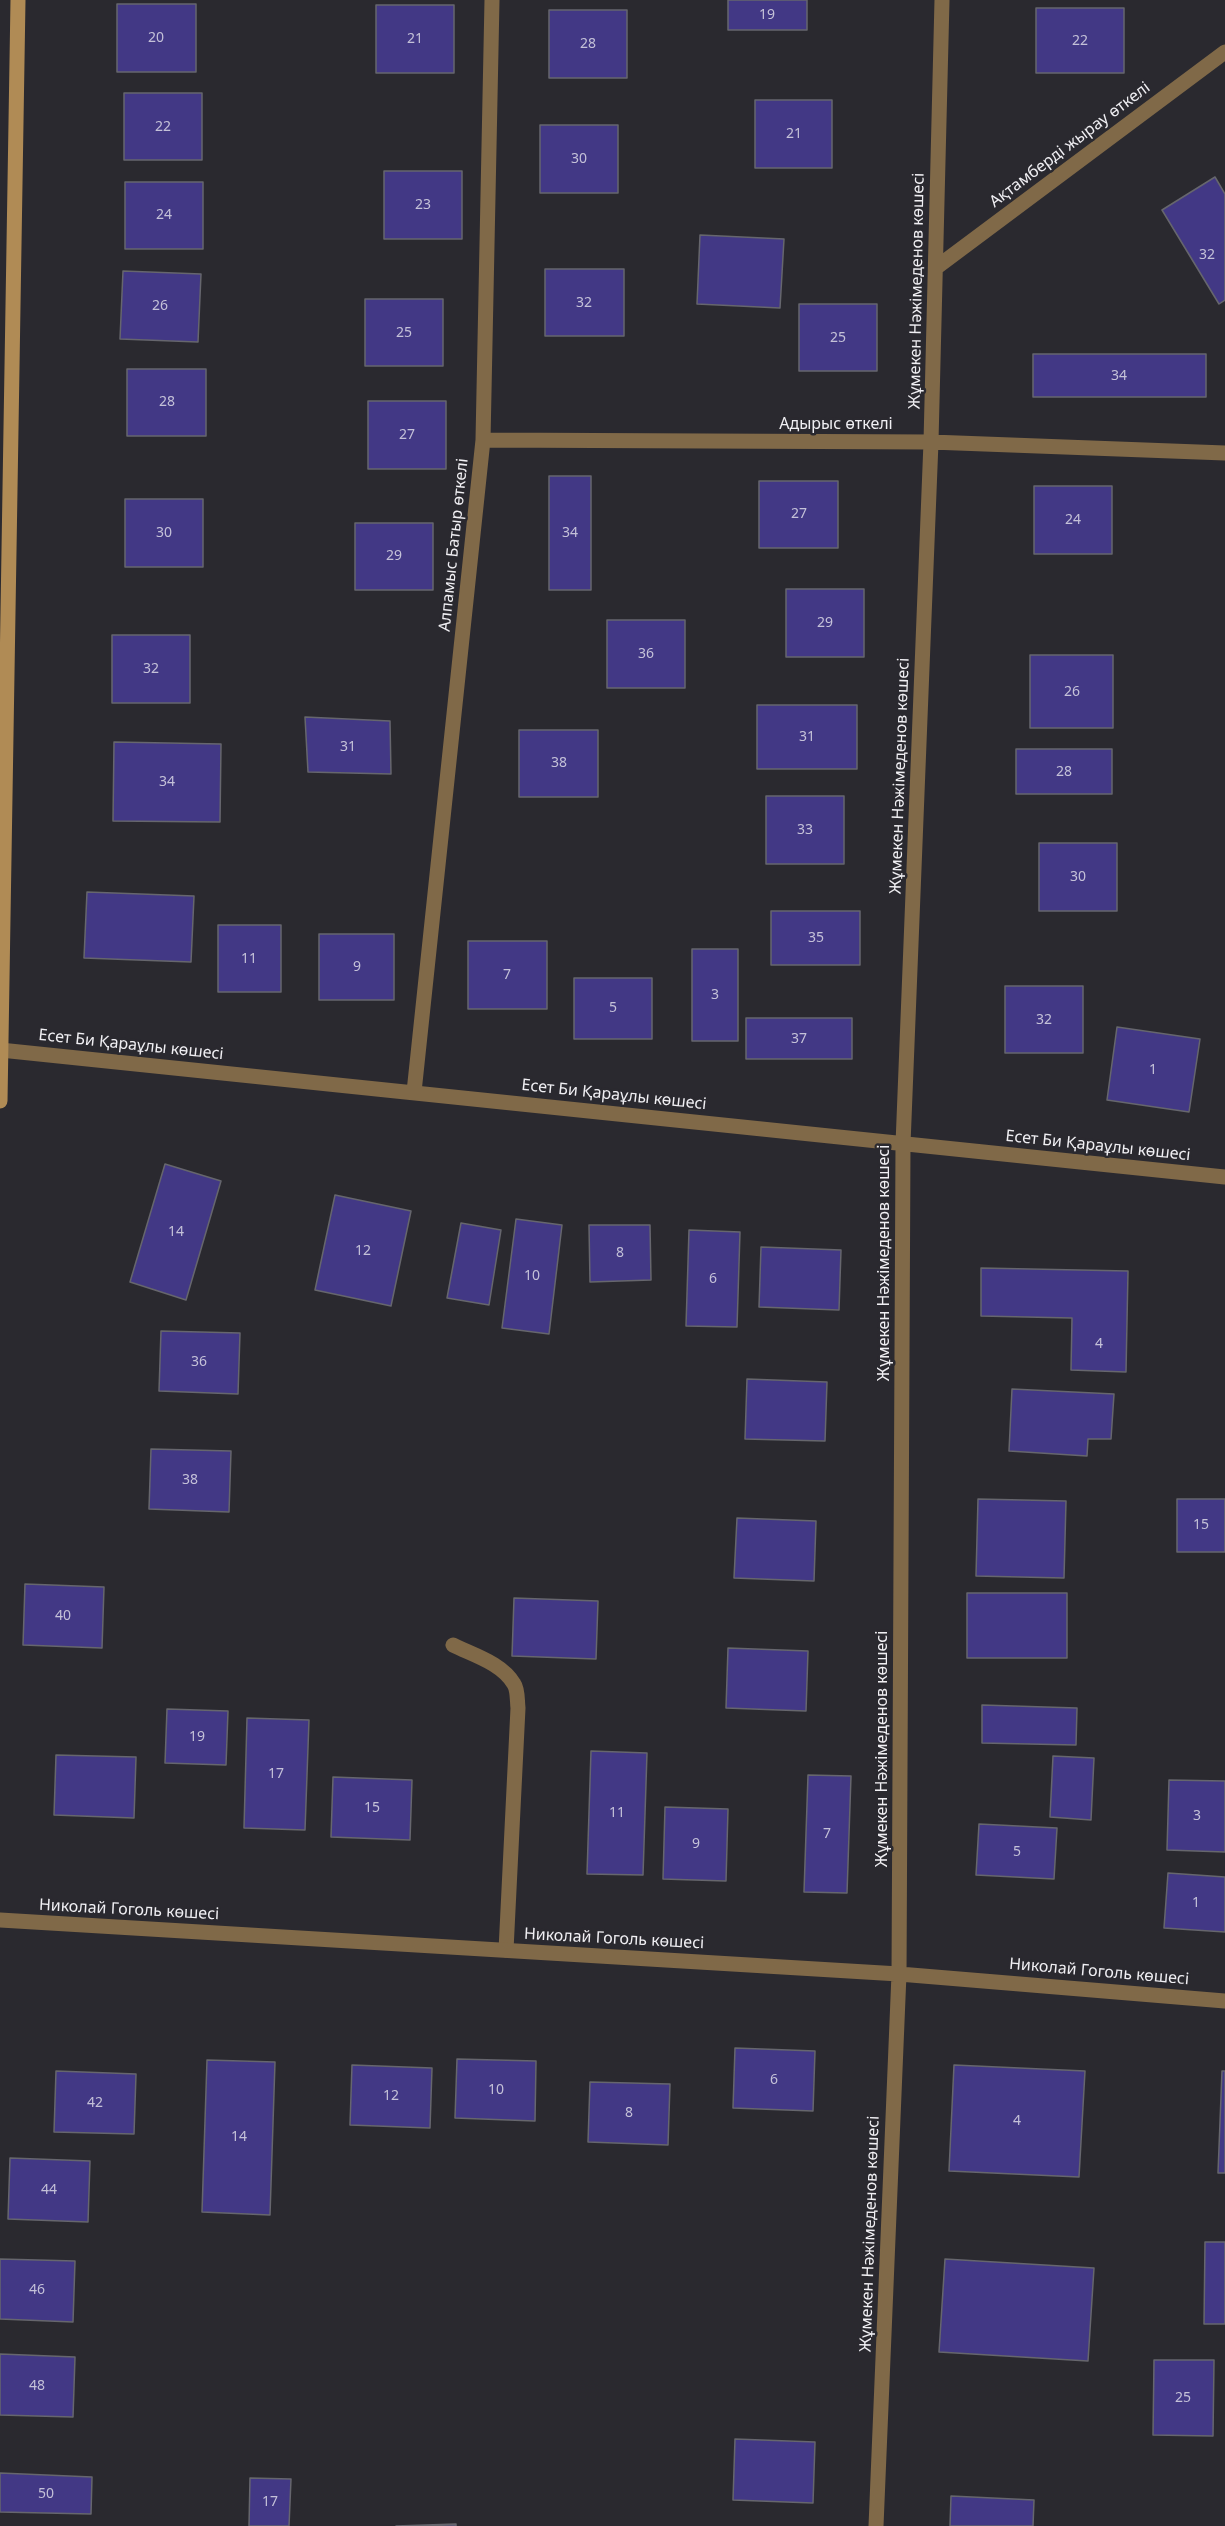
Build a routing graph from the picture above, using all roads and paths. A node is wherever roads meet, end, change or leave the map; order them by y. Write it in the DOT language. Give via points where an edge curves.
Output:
graph roads {
  1 [pos="18,0"];
  2 [pos="492,0"];
  3 [pos="942,0"];
  4 [pos="1225,52"];
  5 [pos="937,267"];
  6 [pos="483,440"];
  7 [pos="931,442"];
  8 [pos="1225,453"];
  9 [pos="1,1050"];
  10 [pos="414,1092"];
  11 [pos="0,1101"];
  12 [pos="903,1144"];
  13 [pos="1225,1177"];
  14 [pos="453,1645"];
  15 [pos="0,1920"];
  16 [pos="506,1950"];
  17 [pos="899,1974"];
  18 [pos="1225,2001"];
  19 [pos="876,2526"];
  1 -- 9 [label="main road"];
  2 -- 6 [label="street, Алпамыс Батыр өткелі"];
  3 -- 5 [label="street, Жұмекен Нәжімеденов көшесі"];
  4 -- 5 [label="street, Ақтамберді жырау өткелі"];
  5 -- 7 [label="street, Жұмекен Нәжімеденов көшесі"];
  6 -- 7 [label="street, Адырыс өткелі"];
  6 -- 10 [label="street, Алпамыс Батыр өткелі"];
  7 -- 8 [label="street, Адырыс өткелі"];
  7 -- 12 [label="street, Жұмекен Нәжімеденов көшесі"];
  9 -- 10 [label="street, Есет Би Қараұлы көшесі"];
  9 -- 11 [label="main road"];
  10 -- 12 [label="street, Есет Би Қараұлы көшесі"];
  12 -- 13 [label="street, Есет Би Қараұлы көшесі"];
  12 -- 17 [label="street, Жұмекен Нәжімеденов көшесі"];
  14 -- 16 [label="street" via="495,1665 516,1685"];
  15 -- 16 [label="street, Николай Гоголь көшесі"];
  16 -- 17 [label="street, Николай Гоголь көшесі"];
  17 -- 18 [label="street, Николай Гоголь көшесі"];
  17 -- 19 [label="street, Жұмекен Нәжімеденов көшесі"];
}
